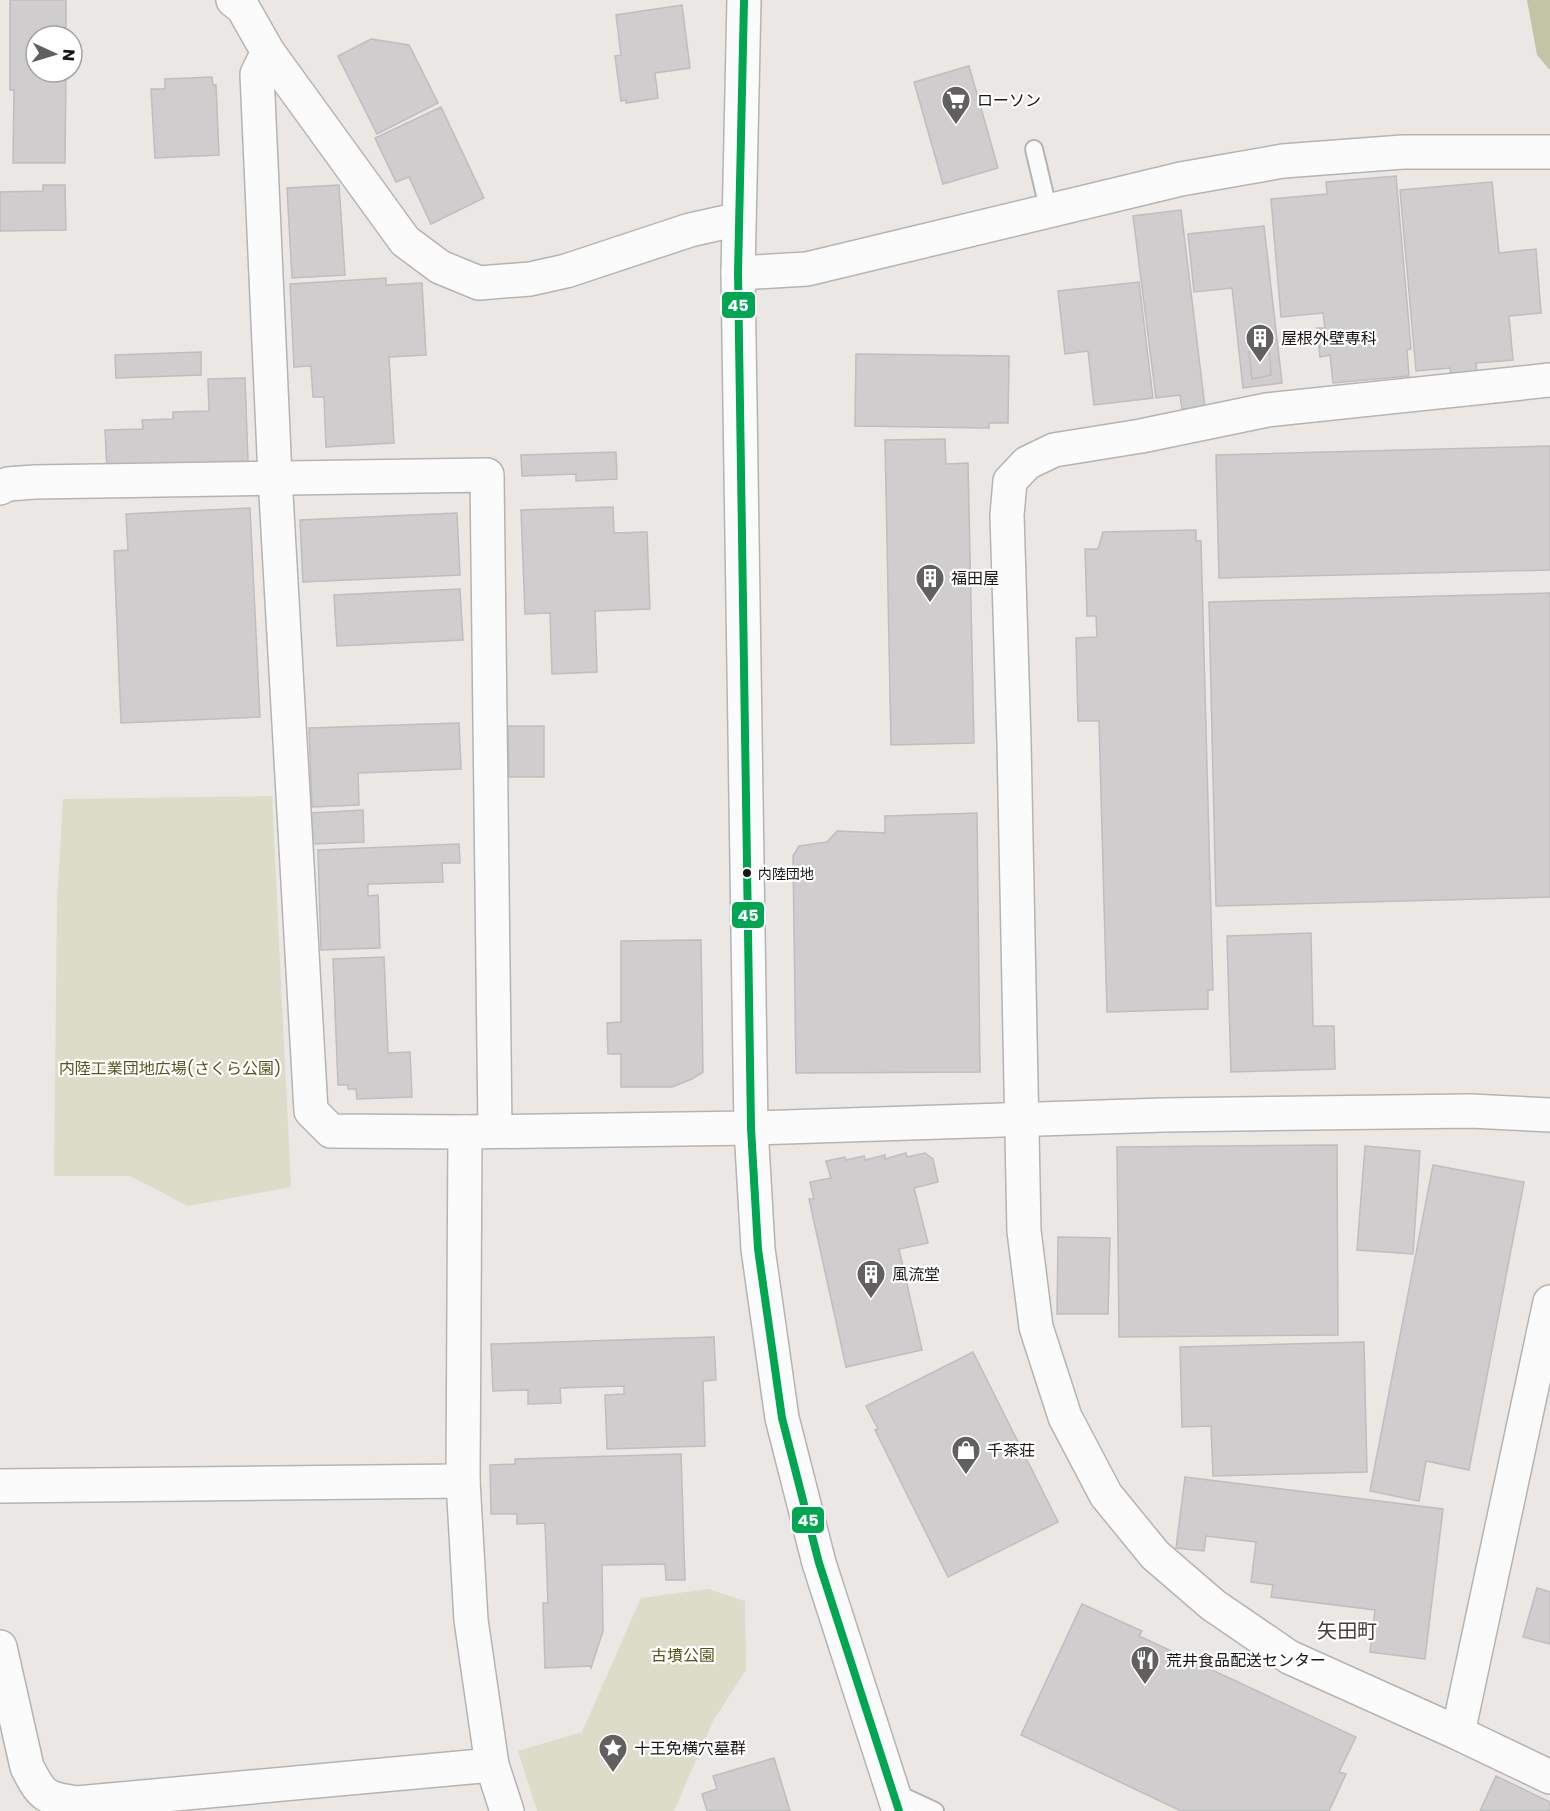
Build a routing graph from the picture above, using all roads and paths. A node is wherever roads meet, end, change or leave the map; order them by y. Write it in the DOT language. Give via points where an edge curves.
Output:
graph roads {
  1 [pos="233,0"];
  2 [pos="744,0"];
  3 [pos="268,52"];
  4 [pos="1034,149"];
  5 [pos="1550,152"];
  6 [pos="1049,212"];
  7 [pos="739,219"];
  8 [pos="738,273"];
  9 [pos="1550,381"];
  10 [pos="275,477"];
  11 [pos="0,488"];
  12 [pos="1550,1115"];
  13 [pos="1021,1120"];
  14 [pos="751,1128"];
  15 [pos="480,1132"];
  16 [pos="1550,1302"];
  17 [pos="463,1481"];
  18 [pos="0,1486"];
  19 [pos="0,1647"];
  20 [pos="1458,1733"];
  21 [pos="492,1765"];
  22 [pos="1550,1777"];
  23 [pos="896,1801"];
  24 [pos="507,1811"];
  25 [pos="936,1811"];
  1 -- 3 [label="street" via="243,8"];
  2 -- 7 [label="street"];
  3 -- 7 [label="street" via="405,241 440,267 479,283 530,279 566,271 690,230"];
  3 -- 10 [label="street" via="257,74"];
  4 -- 6 [label="lane"];
  5 -- 6 [label="street" via="1403,152 1283,161 1182,179"];
  6 -- 8 [label="street" via="807,269"];
  7 -- 8 [label="street"];
  8 -- 14 [label="street"];
  9 -- 13 [label="street" via="1267,410 1054,450 1027,463 1010,481 1007,515"];
  10 -- 11 [label="street" via="34,482"];
  10 -- 15 [label="street" via="311,1111 331,1131"];
  10 -- 15 [label="street" via="487,475"];
  12 -- 13 [label="street" via="1414,1111"];
  13 -- 14 [label="street"];
  13 -- 20 [label="street" via="1024,1231 1036,1327 1065,1417 1106,1495 1155,1555 1213,1605 1289,1657"];
  14 -- 15 [label="street"];
  14 -- 23 [label="street" via="758,1249 782,1418 819,1563"];
  15 -- 17 [label="street"];
  16 -- 20 [label="street"];
  17 -- 18 [label="street"];
  17 -- 21 [label="street" via="471,1620"];
  19 -- 21 [label="street" via="27,1767 46,1796 59,1801 77,1803"];
  20 -- 22 [label="street"];
  21 -- 24 [label="street"];
  23 -- 25 [label="lane"];
}
